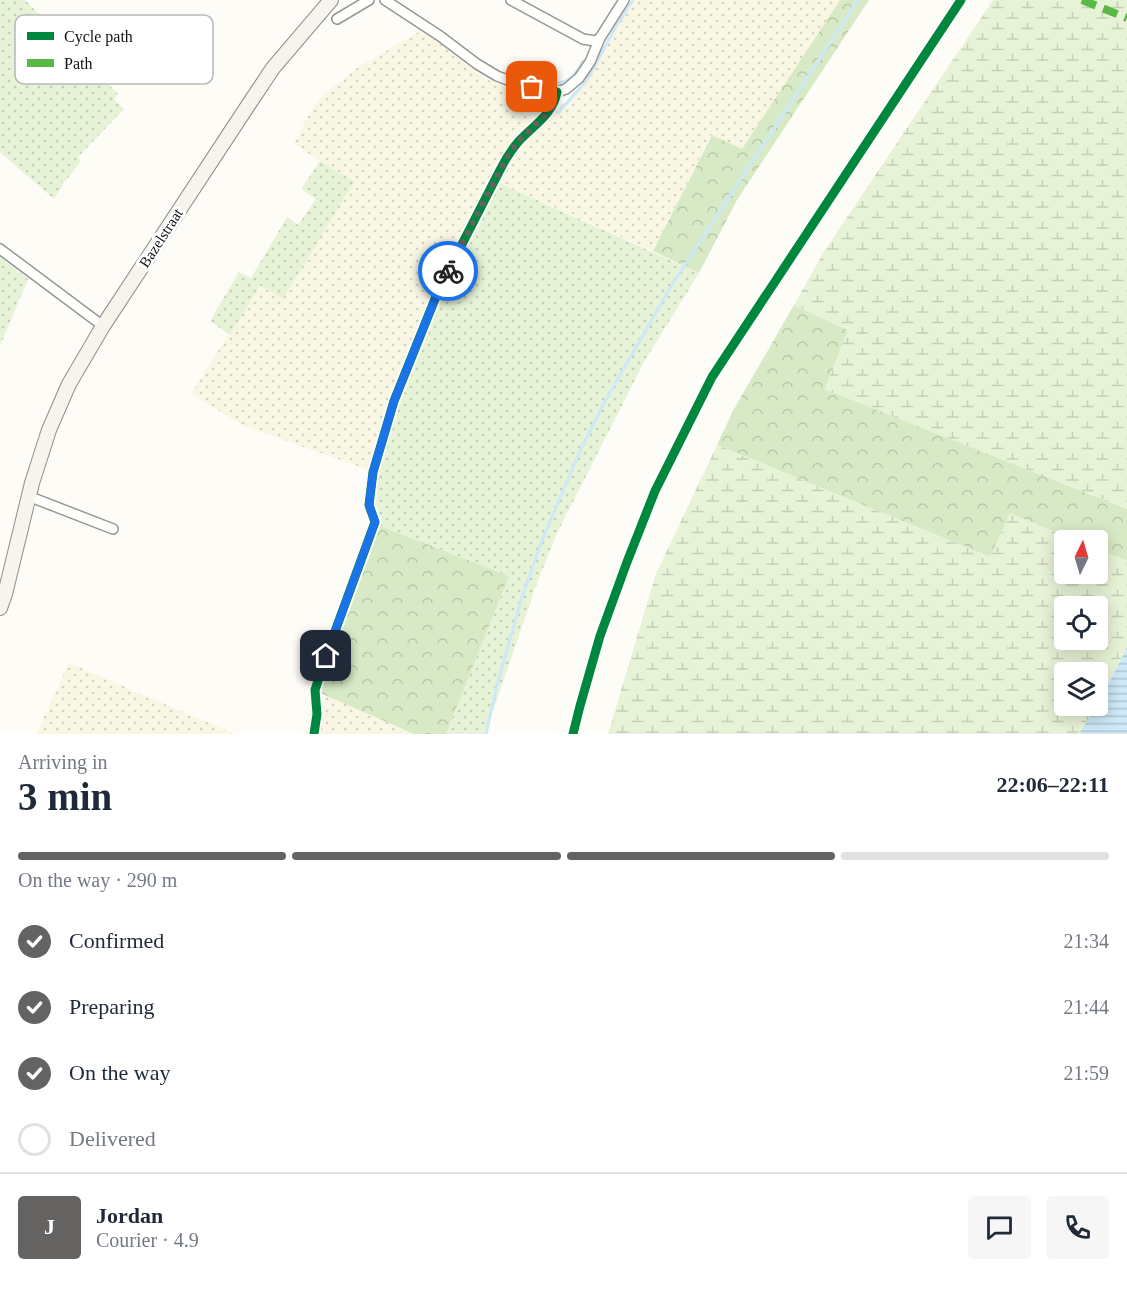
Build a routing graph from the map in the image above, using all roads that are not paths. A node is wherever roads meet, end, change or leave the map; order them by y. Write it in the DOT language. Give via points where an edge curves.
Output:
graph roads {
  1 [pos="331,0"];
  2 [pos="369,0"];
  3 [pos="385,0"];
  4 [pos="511,0"];
  5 [pos="624,0"];
  6 [pos="337,19"];
  7 [pos="600,38"];
  8 [pos="557,92"];
  9 [pos="0,249"];
  10 [pos="103,326"];
  11 [pos="28,496"];
  12 [pos="113,529"];
  13 [pos="0,608"];
  14 [pos="314,734"];
  1 -- 10 [label="main road, Bazelstraat" via="273,68"];
  2 -- 6 [label="street"];
  3 -- 8 [label="street" via="497,76"];
  4 -- 7 [label="street" via="583,39"];
  5 -- 7 [label="street"];
  7 -- 8 [label="street" via="579,78"];
  8 -- 14 [label="street" via="552,108 518,142 500,170 439,289 394,401 373,472 369,505 375,522 315,690"];
  9 -- 10 [label="street"];
  10 -- 11 [label="main road, Bazelstraat" via="69,384"];
  11 -- 12 [label="street"];
  11 -- 13 [label="main road, Bazelstraat"];
}
